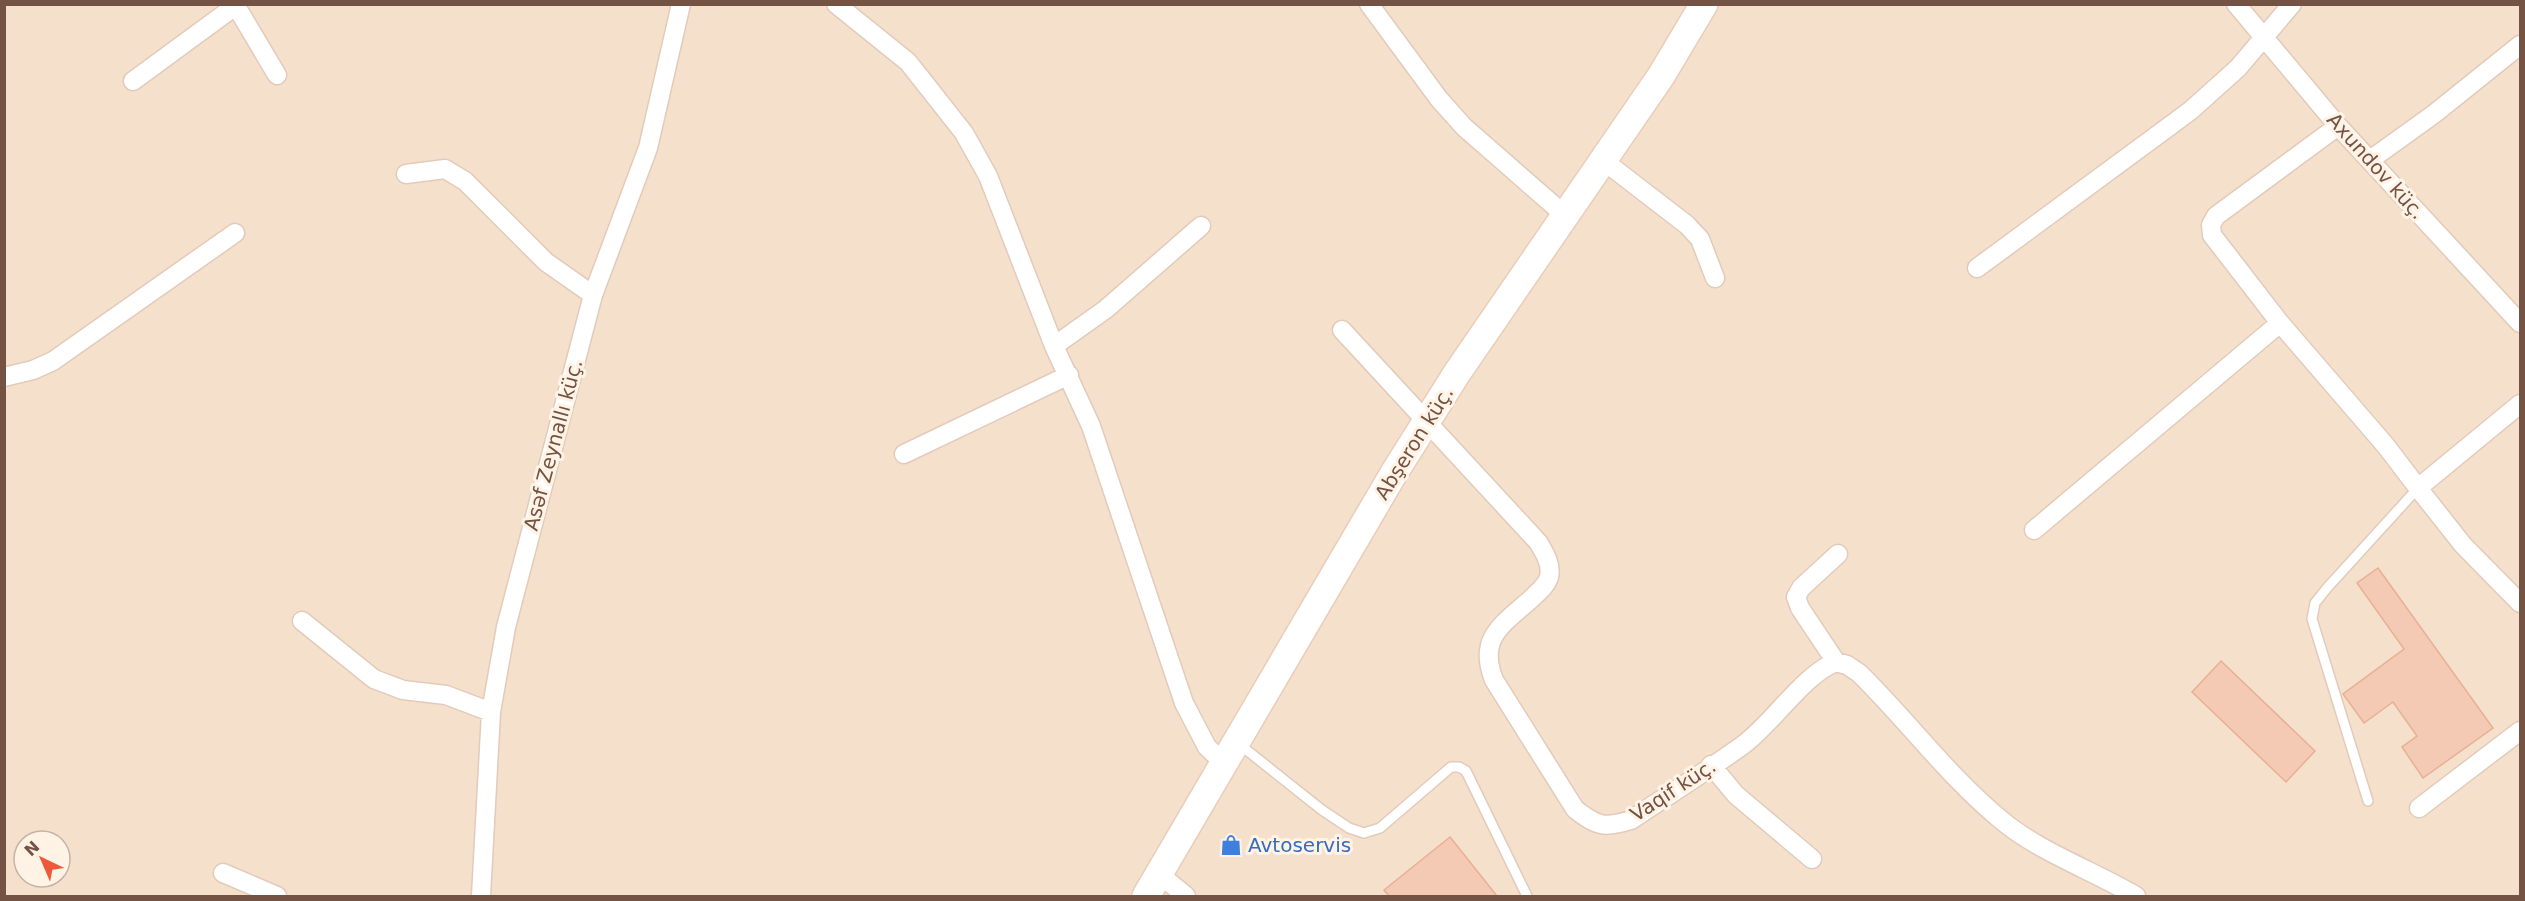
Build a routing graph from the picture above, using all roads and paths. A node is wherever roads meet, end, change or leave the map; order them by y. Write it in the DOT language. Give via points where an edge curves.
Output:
graph roads {
  1 [pos="836,4"];
  2 [pos="1369,4"];
  3 [pos="1704,4"];
  4 [pos="2236,4"];
  5 [pos="2292,4"];
  6 [pos="237,5"];
  7 [pos="675,7"];
  8 [pos="2265,39"];
  9 [pos="2520,45"];
  10 [pos="277,75"];
  11 [pos="133,81"];
  12 [pos="2338,126"];
  13 [pos="2370,160"];
  14 [pos="1604,161"];
  15 [pos="406,174"];
  16 [pos="1567,217"];
  17 [pos="1201,226"];
  18 [pos="235,233"];
  19 [pos="1977,268"];
  20 [pos="1715,278"];
  21 [pos="593,295"];
  22 [pos="2280,323"];
  23 [pos="2520,323"];
  24 [pos="1342,330"];
  25 [pos="1054,346"];
  26 [pos="1069,375"];
  27 [pos="4,377"];
  28 [pos="2520,404"];
  29 [pos="1428,420"];
  30 [pos="904,454"];
  31 [pos="2418,488"];
  32 [pos="2034,530"];
  33 [pos="1838,554"];
  34 [pos="2520,603"];
  35 [pos="302,621"];
  36 [pos="1836,662"];
  37 [pos="491,712"];
  38 [pos="2520,731"];
  39 [pos="1229,752"];
  40 [pos="1711,765"];
  41 [pos="2368,801"];
  42 [pos="2419,808"];
  43 [pos="1812,859"];
  44 [pos="223,873"];
  45 [pos="1152,885"];
  46 [pos="277,897"];
  47 [pos="481,897"];
  48 [pos="1186,897"];
  49 [pos="1527,897"];
  50 [pos="2136,897"];
  1 -- 25 [label="street" via="908,62 964,133 988,176"];
  2 -- 16 [label="street" via="1464,127"];
  3 -- 14 [label="main road, Abşeron küç." via="1662,76"];
  4 -- 8 [label="street, Axundov küç."];
  5 -- 8 [label="street"];
  6 -- 10 [label="street"];
  6 -- 11 [label="street"];
  7 -- 21 [label="street, Asəf Zeynallı küç." via="648,148"];
  8 -- 12 [label="street, Axundov küç."];
  8 -- 19 [label="street" via="2190,111"];
  9 -- 13 [label="street"];
  12 -- 13 [label="street, Axundov küç."];
  12 -- 22 [label="street" via="2216,216 2211,225 2212,235"];
  13 -- 23 [label="street, Axundov küç."];
  14 -- 16 [label="main road, Abşeron küç."];
  14 -- 20 [label="street" via="1687,225 1700,239"];
  15 -- 21 [label="street" via="445,169 465,181 546,262"];
  16 -- 29 [label="main road, Abşeron küç."];
  17 -- 25 [label="street" via="1106,309"];
  18 -- 27 [label="street" via="53,361"];
  21 -- 37 [label="street, Asəf Zeynallı küç." via="506,627"];
  22 -- 31 [label="street"];
  22 -- 32 [label="street"];
  24 -- 29 [label="street, Vaqif küç."];
  25 -- 26 [label="street"];
  26 -- 30 [label="street"];
  26 -- 39 [label="street" via="1091,426 1184,703 1207,747"];
  28 -- 31 [label="street"];
  29 -- 39 [label="main road, Abşeron küç."];
  29 -- 40 [label="street, Vaqif küç." via="1538,542 1548,559 1549,577 1541,590 1493,636 1488,663 1494,680 1575,809 1591,822 1610,826 1631,820"];
  31 -- 34 [label="street" via="2463,545"];
  31 -- 41 [label="lane" via="2327,588 2315,603 2312,619"];
  33 -- 36 [label="street" via="1796,597"];
  35 -- 37 [label="street" via="374,679 403,690 446,695"];
  36 -- 40 [label="street, Vaqif küç." via="1816,673 1757,734"];
  36 -- 50 [label="street" via="1847,665 1866,680 2001,820 2033,842"];
  37 -- 47 [label="street, Asəf Zeynallı küç."];
  38 -- 42 [label="street"];
  39 -- 45 [label="main road, Abşeron küç."];
  39 -- 49 [label="lane" via="1349,828 1364,833 1380,828 1451,767 1459,766 1466,771"];
  40 -- 43 [label="street" via="1736,795"];
  44 -- 46 [label="street"];
  45 -- 48 [label="street"];
}
